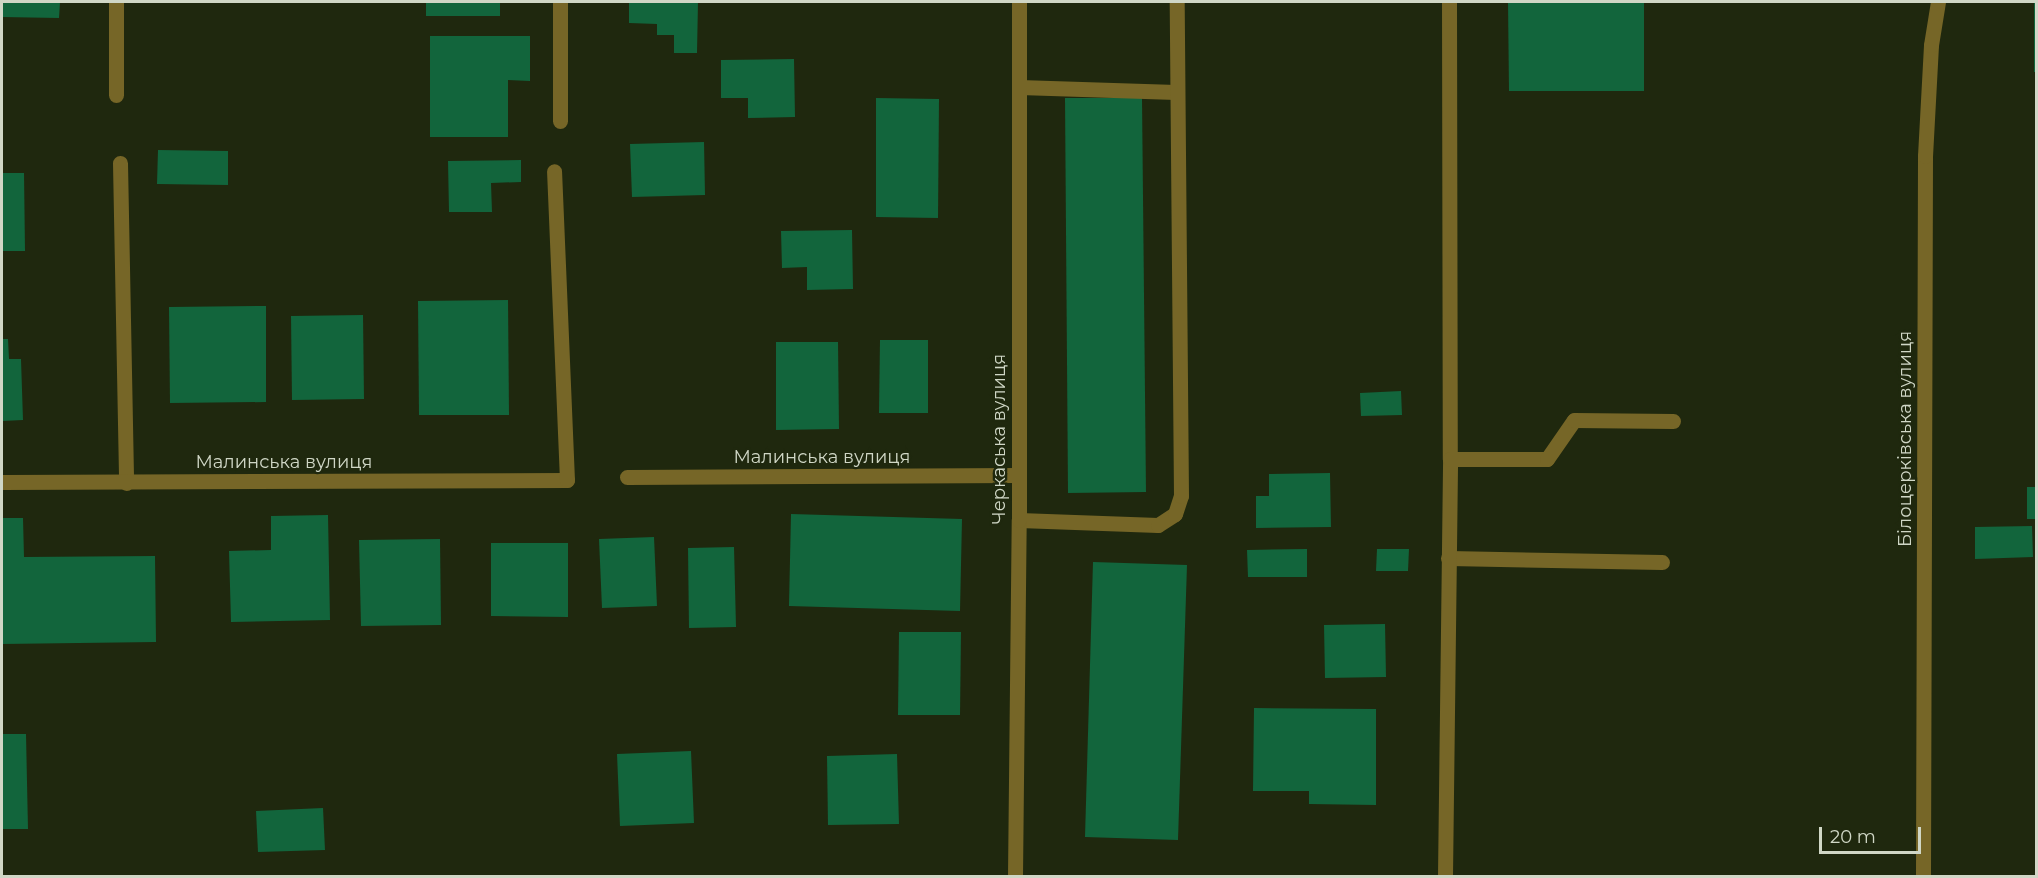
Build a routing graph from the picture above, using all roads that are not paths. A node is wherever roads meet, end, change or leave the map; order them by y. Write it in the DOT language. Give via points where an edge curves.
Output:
graph roads {
  1 [pos="116,2"];
  2 [pos="560,2"];
  3 [pos="1019,2"];
  4 [pos="1177,2"];
  5 [pos="1449,2"];
  6 [pos="1938,2"];
  7 [pos="1019,87"];
  8 [pos="1176,92"];
  9 [pos="116,95"];
  10 [pos="560,121"];
  11 [pos="120,163"];
  12 [pos="554,171"];
  13 [pos="1673,421"];
  14 [pos="1450,459"];
  15 [pos="1018,476"];
  16 [pos="627,477"];
  17 [pos="2,482"];
  18 [pos="126,483"];
  19 [pos="1019,520"];
  20 [pos="1448,558"];
  21 [pos="1662,562"];
  22 [pos="1015,876"];
  23 [pos="1445,876"];
  24 [pos="1923,876"];
  1 -- 9 [label="street"];
  2 -- 10 [label="street"];
  3 -- 7 [label="street, Черкаська вулиця"];
  4 -- 8 [label="street"];
  5 -- 14 [label="street"];
  6 -- 24 [label="street, Білоцерківська вулиця" via="1931,45 1925,156"];
  7 -- 8 [label="street"];
  7 -- 15 [label="street, Черкаська вулиця"];
  8 -- 19 [label="street" via="1181,496 1175,514 1158,525"];
  11 -- 18 [label="street"];
  12 -- 18 [label="street, Малинська вулиця" via="567,480"];
  13 -- 14 [label="street" via="1574,420 1546,459"];
  14 -- 20 [label="street"];
  15 -- 16 [label="street, Малинська вулиця"];
  15 -- 19 [label="street, Черкаська вулиця"];
  17 -- 18 [label="street, Малинська вулиця"];
  19 -- 22 [label="street, Черкаська вулиця"];
  20 -- 21 [label="street"];
  20 -- 23 [label="street"];
}
